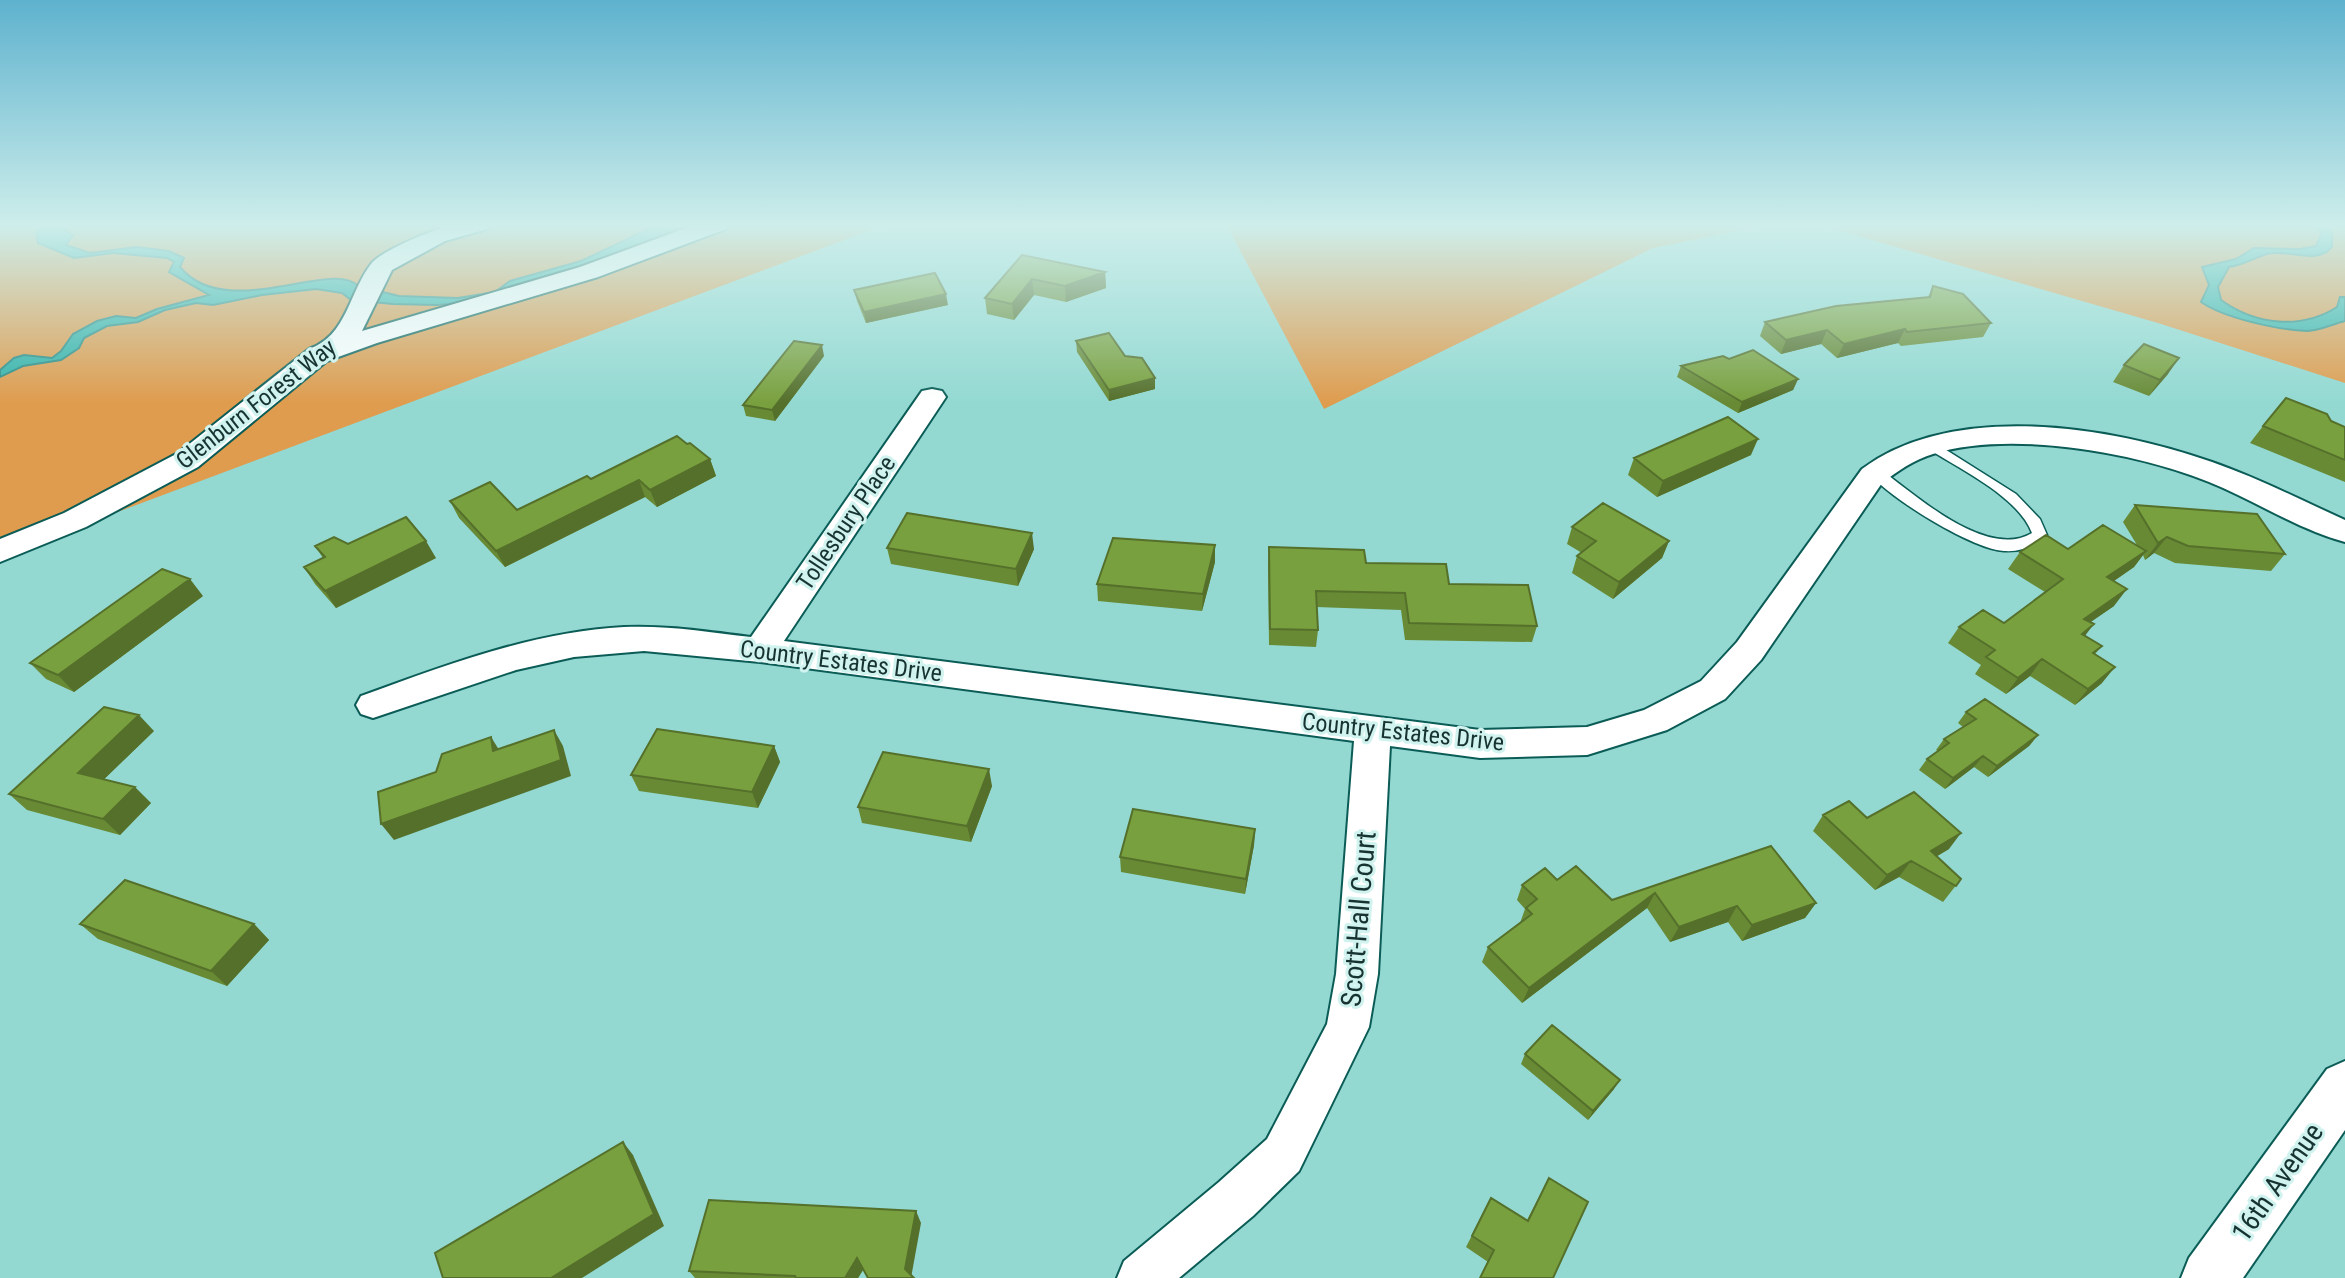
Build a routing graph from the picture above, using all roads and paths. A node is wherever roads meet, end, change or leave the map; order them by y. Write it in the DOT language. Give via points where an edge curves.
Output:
graph roads {
  1 [pos="374,284"];
  2 [pos="549,284"];
  3 [pos="329,351"];
  4 [pos="932,397"];
  5 [pos="1932,445"];
  6 [pos="1876,473"];
  7 [pos="2345,532"];
  8 [pos="0,551"];
  9 [pos="760,650"];
  10 [pos="373,705"];
  11 [pos="1373,731"];
  12 [pos="2345,1086"];
  13 [pos="1141,1278"];
  14 [pos="2209,1278"];
  1 -- 3 [label="street, Glenburn Forest Way" via="355,323"];
  2 -- 3 [label="street"];
  3 -- 8 [label="street, Glenburn Forest Way" via="318,355 188,460 75,520"];
  4 -- 9 [label="street, Tollesbury Place"];
  5 -- 6 [label="street, Country Estates Drive" via="1894,460"];
  5 -- 6 [label="lane" via="2021,506 2039,526 2039,535 2032,542 2012,547 1982,542"];
  5 -- 7 [label="street, Country Estates Drive" via="1982,438 2099,442 2197,467"];
  6 -- 11 [label="street, Country Estates Drive" via="1749,652 1713,690 1683,707 1587,741 1480,744"];
  9 -- 10 [label="street, Country Estates Drive" via="606,640 499,660"];
  9 -- 11 [label="street, Country Estates Drive"];
  11 -- 13 [label="street, Scott-Hall Court" via="1357,974 1348,1027 1283,1155"];
  12 -- 14 [label="main road, 16th Avenue"];
}
